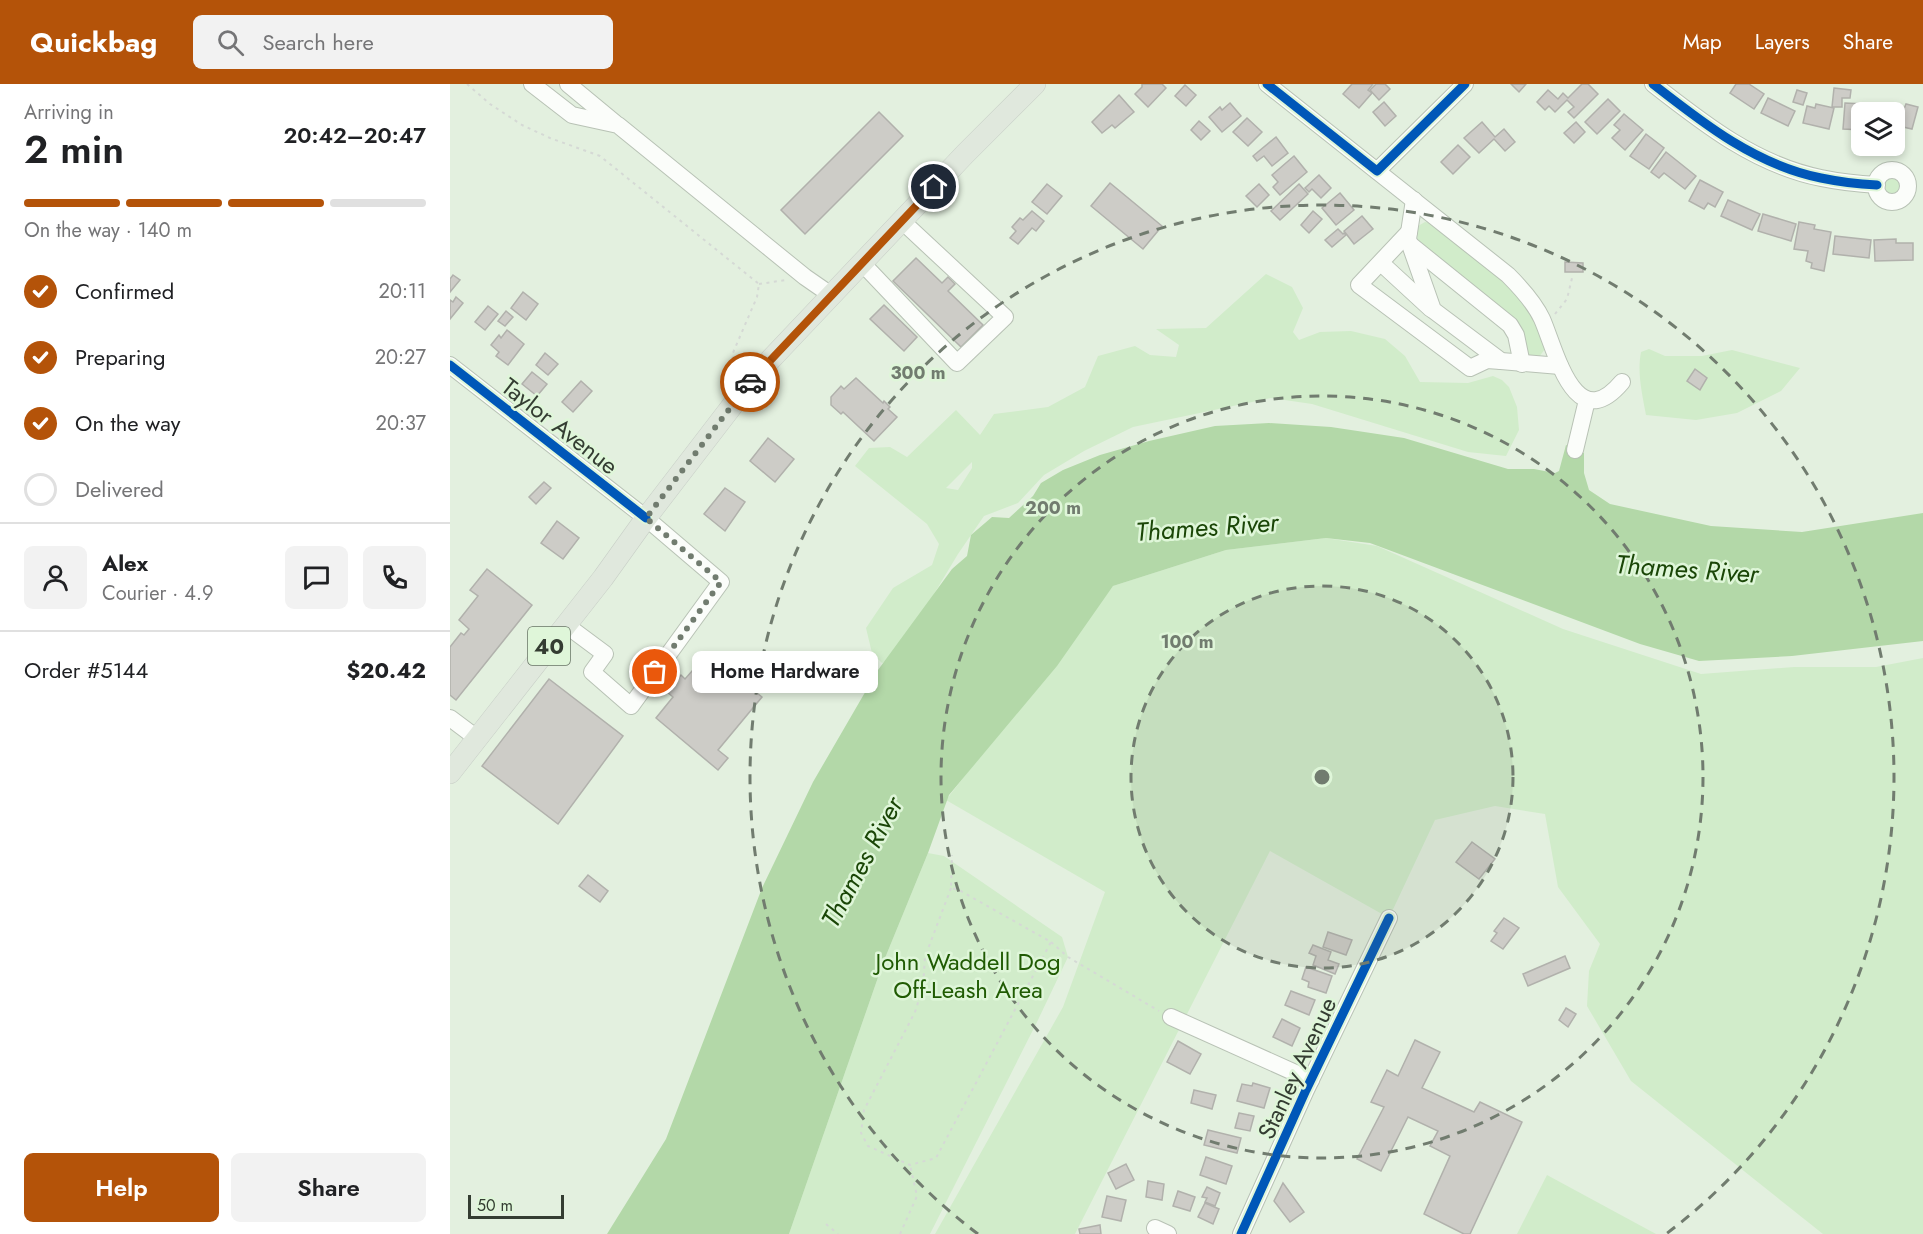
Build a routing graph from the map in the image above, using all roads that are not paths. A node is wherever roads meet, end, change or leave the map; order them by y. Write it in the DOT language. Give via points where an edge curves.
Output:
graph roads {
  1 [pos="532,84"];
  2 [pos="568,84"];
  3 [pos="1035,84"];
  4 [pos="1267,84"];
  5 [pos="1465,84"];
  6 [pos="1653,84"];
  7 [pos="618,125"];
  8 [pos="1377,171"];
  9 [pos="1877,185"];
  10 [pos="1414,200"];
  11 [pos="902,221"];
  12 [pos="1410,239"];
  13 [pos="862,263"];
  14 [pos="1381,263"];
  15 [pos="831,295"];
  16 [pos="1433,310"];
  17 [pos="1501,362"];
  18 [pos="1522,364"];
  19 [pos="450,365"];
  20 [pos="1560,366"];
  21 [pos="1622,382"];
  22 [pos="1587,400"];
  23 [pos="1575,450"];
  24 [pos="646,518"];
  25 [pos="566,625"];
  26 [pos="450,718"];
  27 [pos="478,739"];
  28 [pos="450,773"];
  29 [pos="1389,918"];
  30 [pos="1171,1017"];
  31 [pos="1311,1080"];
  32 [pos="1240,1234"];
  1 -- 7 [label="street" via="572,115"];
  2 -- 7 [label="street"];
  3 -- 11 [label="main road, 40"];
  4 -- 8 [label="street"];
  5 -- 8 [label="street"];
  6 -- 9 [label="street" via="1704,124 1757,156 1820,178"];
  7 -- 15 [label="street"];
  8 -- 10 [label="street"];
  10 -- 12 [label="street"];
  10 -- 20 [label="street" via="1508,275 1530,300"];
  11 -- 13 [label="main road, 40"];
  11 -- 13 [label="street" via="1005,317 957,363"];
  12 -- 14 [label="street"];
  12 -- 16 [label="street"];
  12 -- 18 [label="street" via="1510,325 1516,334"];
  13 -- 15 [label="main road, 40"];
  14 -- 16 [label="street"];
  14 -- 17 [label="street" via="1359,285 1470,368 1487,360"];
  15 -- 24 [label="main road, 40" via="755,376"];
  16 -- 17 [label="street"];
  17 -- 18 [label="street"];
  18 -- 20 [label="street"];
  19 -- 24 [label="street, Taylor Avenue"];
  20 -- 22 [label="street" via="1573,390"];
  21 -- 22 [label="street" via="1606,397"];
  22 -- 23 [label="street"];
  24 -- 25 [label="main road, 40"];
  24 -- 25 [label="street, Taylor Avenue" via="721,582 631,706 592,672 605,654"];
  25 -- 27 [label="main road, 40"];
  26 -- 27 [label="street"];
  27 -- 28 [label="main road, 40"];
  29 -- 31 [label="street, Stanley Avenue"];
  30 -- 31 [label="street"];
  31 -- 32 [label="street, Stanley Avenue"];
}
